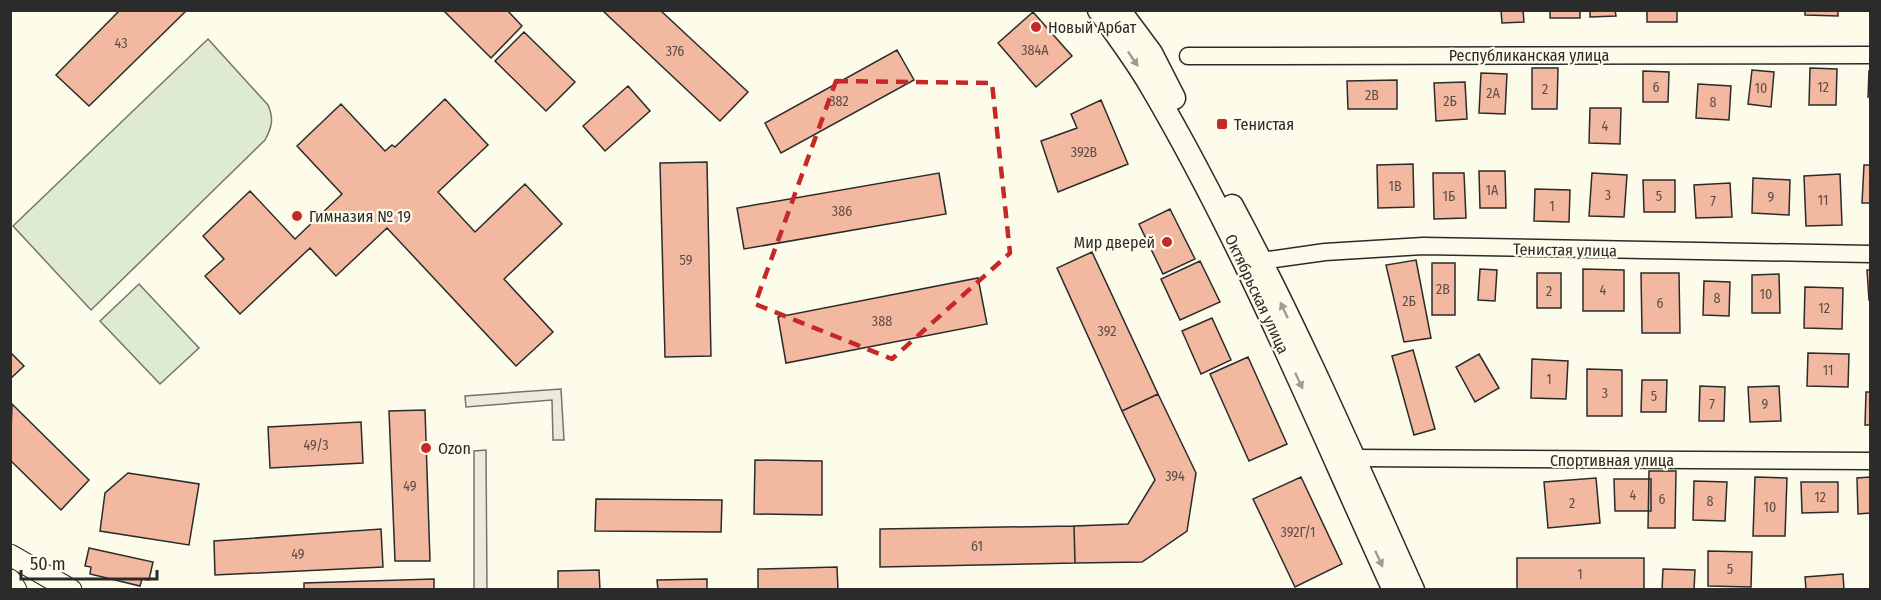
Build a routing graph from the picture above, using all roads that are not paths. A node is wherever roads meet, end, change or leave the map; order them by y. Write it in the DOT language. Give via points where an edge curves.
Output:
graph roads {
  1 [pos="1100,10"];
  2 [pos="1119,10"];
  3 [pos="1870,55"];
  4 [pos="1188,56"];
  5 [pos="1870,254"];
  6 [pos="1261,261"];
  7 [pos="1354,458"];
  8 [pos="1870,461"];
  9 [pos="10,555"];
  10 [pos="10,580"];
  11 [pos="16,590"];
  12 [pos="70,590"];
  13 [pos="1394,590"];
  14 [pos="1413,590"];
  1 -- 13 [label="main road, Октябрьская улица, one-way" via="1150,84 1201,178 1259,294"];
  2 -- 6 [label="main road, Октябрьская улица" via="1151,53"];
  3 -- 4 [label="street, Республиканская улица"];
  5 -- 6 [label="street, Тенистая улица" via="1423,246 1325,252"];
  7 -- 6 [label="main road, Октябрьская улица, one-way"];
  7 -- 8 [label="street, Спортивная улица"];
  7 -- 14 [label="main road, Октябрьская улица"];
  9 -- 12 [label="street"];
  10 -- 11 [label="street"];
}
